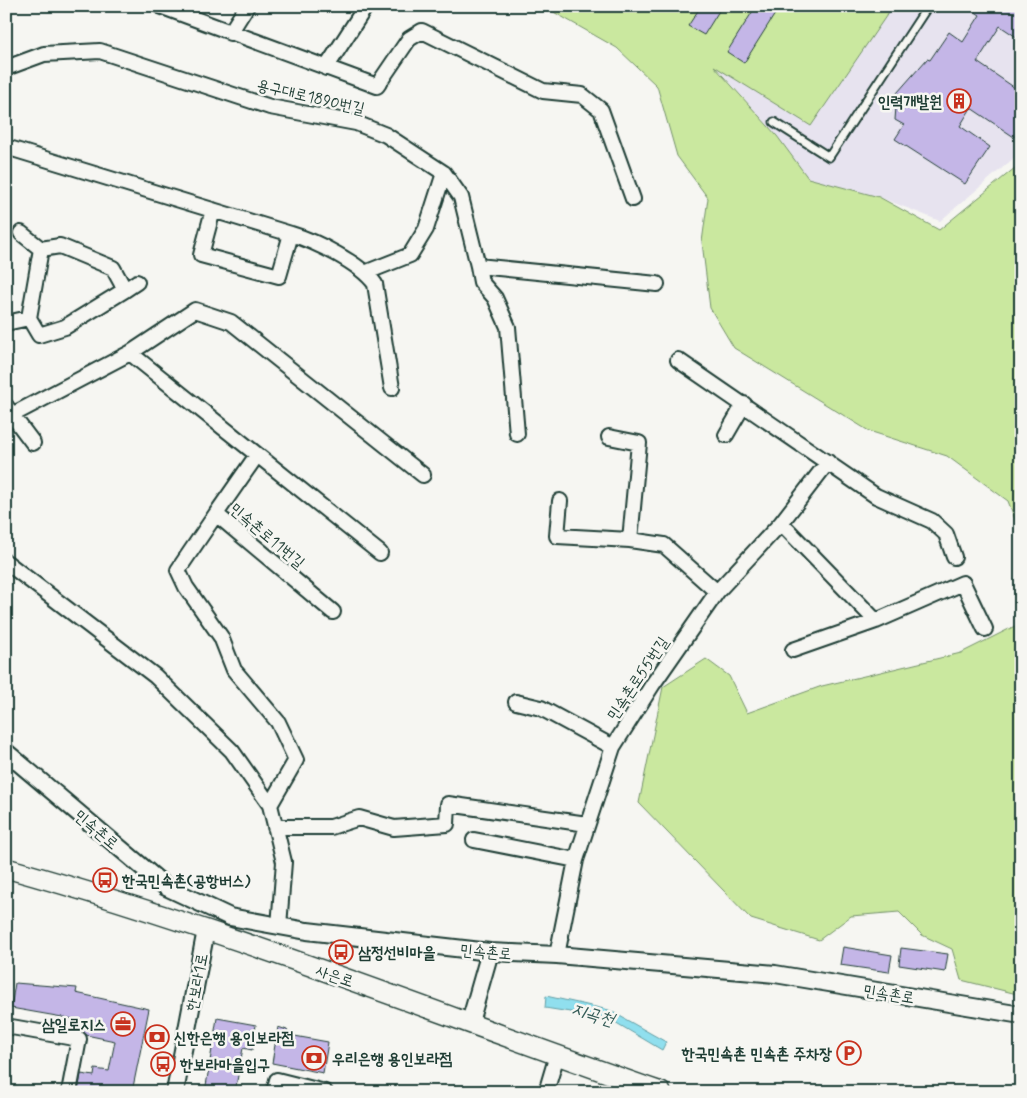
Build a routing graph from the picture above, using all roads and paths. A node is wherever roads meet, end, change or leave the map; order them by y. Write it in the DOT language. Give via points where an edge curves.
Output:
graph roads {
  1 [pos="160,6"];
  2 [pos="247,6"];
  3 [pos="366,6"];
  4 [pos="928,6"];
  5 [pos="230,33"];
  6 [pos="6,68"];
  7 [pos="326,68"];
  8 [pos="774,122"];
  9 [pos="6,147"];
  10 [pos="444,173"];
  11 [pos="633,199"];
  12 [pos="213,210"];
  13 [pos="21,232"];
  14 [pos="291,234"];
  15 [pos="41,249"];
  16 [pos="478,266"];
  17 [pos="367,272"];
  18 [pos="657,284"];
  19 [pos="29,318"];
  20 [pos="6,323"];
  21 [pos="130,353"];
  22 [pos="678,360"];
  23 [pos="392,388"];
  24 [pos="744,404"];
  25 [pos="9,411"];
  26 [pos="517,434"];
  27 [pos="726,435"];
  28 [pos="609,438"];
  29 [pos="33,443"];
  30 [pos="257,455"];
  31 [pos="828,462"];
  32 [pos="422,475"];
  33 [pos="560,500"];
  34 [pos="216,514"];
  35 [pos="780,523"];
  36 [pos="630,540"];
  37 [pos="380,552"];
  38 [pos="954,557"];
  39 [pos="6,562"];
  40 [pos="717,592"];
  41 [pos="333,612"];
  42 [pos="876,621"];
  43 [pos="985,629"];
  44 [pos="793,650"];
  45 [pos="516,702"];
  46 [pos="613,747"];
  47 [pos="6,752"];
  48 [pos="270,805"];
  49 [pos="587,824"];
  50 [pos="275,827"];
  51 [pos="474,840"];
  52 [pos="576,860"];
  53 [pos="6,868"];
  54 [pos="280,926"];
  55 [pos="206,930"];
  56 [pos="490,952"];
  57 [pos="557,955"];
  58 [pos="1021,1015"];
  59 [pos="470,1022"];
  60 [pos="6,1026"];
  61 [pos="557,1055"];
  62 [pos="69,1092"];
  63 [pos="175,1092"];
  64 [pos="274,1092"];
  65 [pos="325,1092"];
  66 [pos="546,1092"];
  67 [pos="661,1092"];
  1 -- 5 [label="street"];
  2 -- 5 [label="street"];
  3 -- 7 [label="street"];
  4 -- 8 [label="lane" via="829,157"];
  5 -- 7 [label="street"];
  6 -- 10 [label="street, 용구대로1890번길" via="44,54 100,51 270,107 356,123 386,135"];
  7 -- 11 [label="street" via="377,86 409,39 422,31 543,91 582,95 601,110"];
  9 -- 12 [label="street"];
  10 -- 16 [label="street, 용구대로1890번길" via="461,197"];
  10 -- 17 [label="street" via="426,229 410,255"];
  12 -- 14 [label="street"];
  12 -- 14 [label="street" via="201,255 279,276"];
  13 -- 15 [label="street"];
  14 -- 17 [label="street"];
  15 -- 19 [label="street"];
  15 -- 19 [label="street" via="60,246 114,268 131,286 65,327 39,335"];
  16 -- 18 [label="street"];
  16 -- 26 [label="street, 용구대로1890번길" via="481,282 495,298 508,327"];
  17 -- 23 [label="street" via="375,284"];
  19 -- 20 [label="street"];
  21 -- 25 [label="street"];
  21 -- 30 [label="street"];
  21 -- 32 [label="street" via="195,310 231,322"];
  22 -- 24 [label="street"];
  24 -- 27 [label="street"];
  24 -- 31 [label="street"];
  25 -- 29 [label="street"];
  28 -- 36 [label="street" via="639,443"];
  30 -- 34 [label="street"];
  30 -- 37 [label="street"];
  31 -- 35 [label="street, 민속촌로55번길"];
  31 -- 38 [label="street" via="876,496 932,521 946,534"];
  33 -- 36 [label="street" via="557,536"];
  34 -- 41 [label="street, 민속촌로11번길"];
  34 -- 48 [label="street, 민속촌로11번길" via="178,570 186,588 221,637 234,670 278,722 291,746 296,760"];
  35 -- 40 [label="street, 민속촌로55번길"];
  35 -- 42 [label="street"];
  36 -- 40 [label="street" via="664,545"];
  39 -- 48 [label="street" via="155,676 232,751"];
  40 -- 46 [label="street, 민속촌로55번길" via="652,684"];
  42 -- 43 [label="street" via="963,583"];
  42 -- 44 [label="street"];
  45 -- 46 [label="street" via="541,708"];
  46 -- 49 [label="street, 민속촌로55번길"];
  47 -- 54 [label="street, 민속촌로" via="166,887 230,917"];
  48 -- 50 [label="street"];
  49 -- 50 [label="street" via="448,804 447,824 394,828 359,818 331,827"];
  49 -- 52 [label="street, 민속촌로55번길"];
  50 -- 54 [label="street" via="284,862"];
  51 -- 52 [label="street"];
  52 -- 57 [label="street, 민속촌로55번길"];
  53 -- 55 [label="main road, 사은로"];
  54 -- 56 [label="street, 민속촌로"];
  55 -- 59 [label="main road, 사은로"];
  55 -- 63 [label="street, 한보라1로"];
  56 -- 57 [label="street, 민속촌로"];
  56 -- 59 [label="street"];
  57 -- 58 [label="street, 민속촌로" via="776,974"];
  59 -- 61 [label="main road, 사은로"];
  60 -- 62 [label="street" via="79,1039"];
  61 -- 66 [label="street"];
  61 -- 67 [label="main road, 사은로"];
  64 -- 65 [label="street" via="277,1080"];
}
